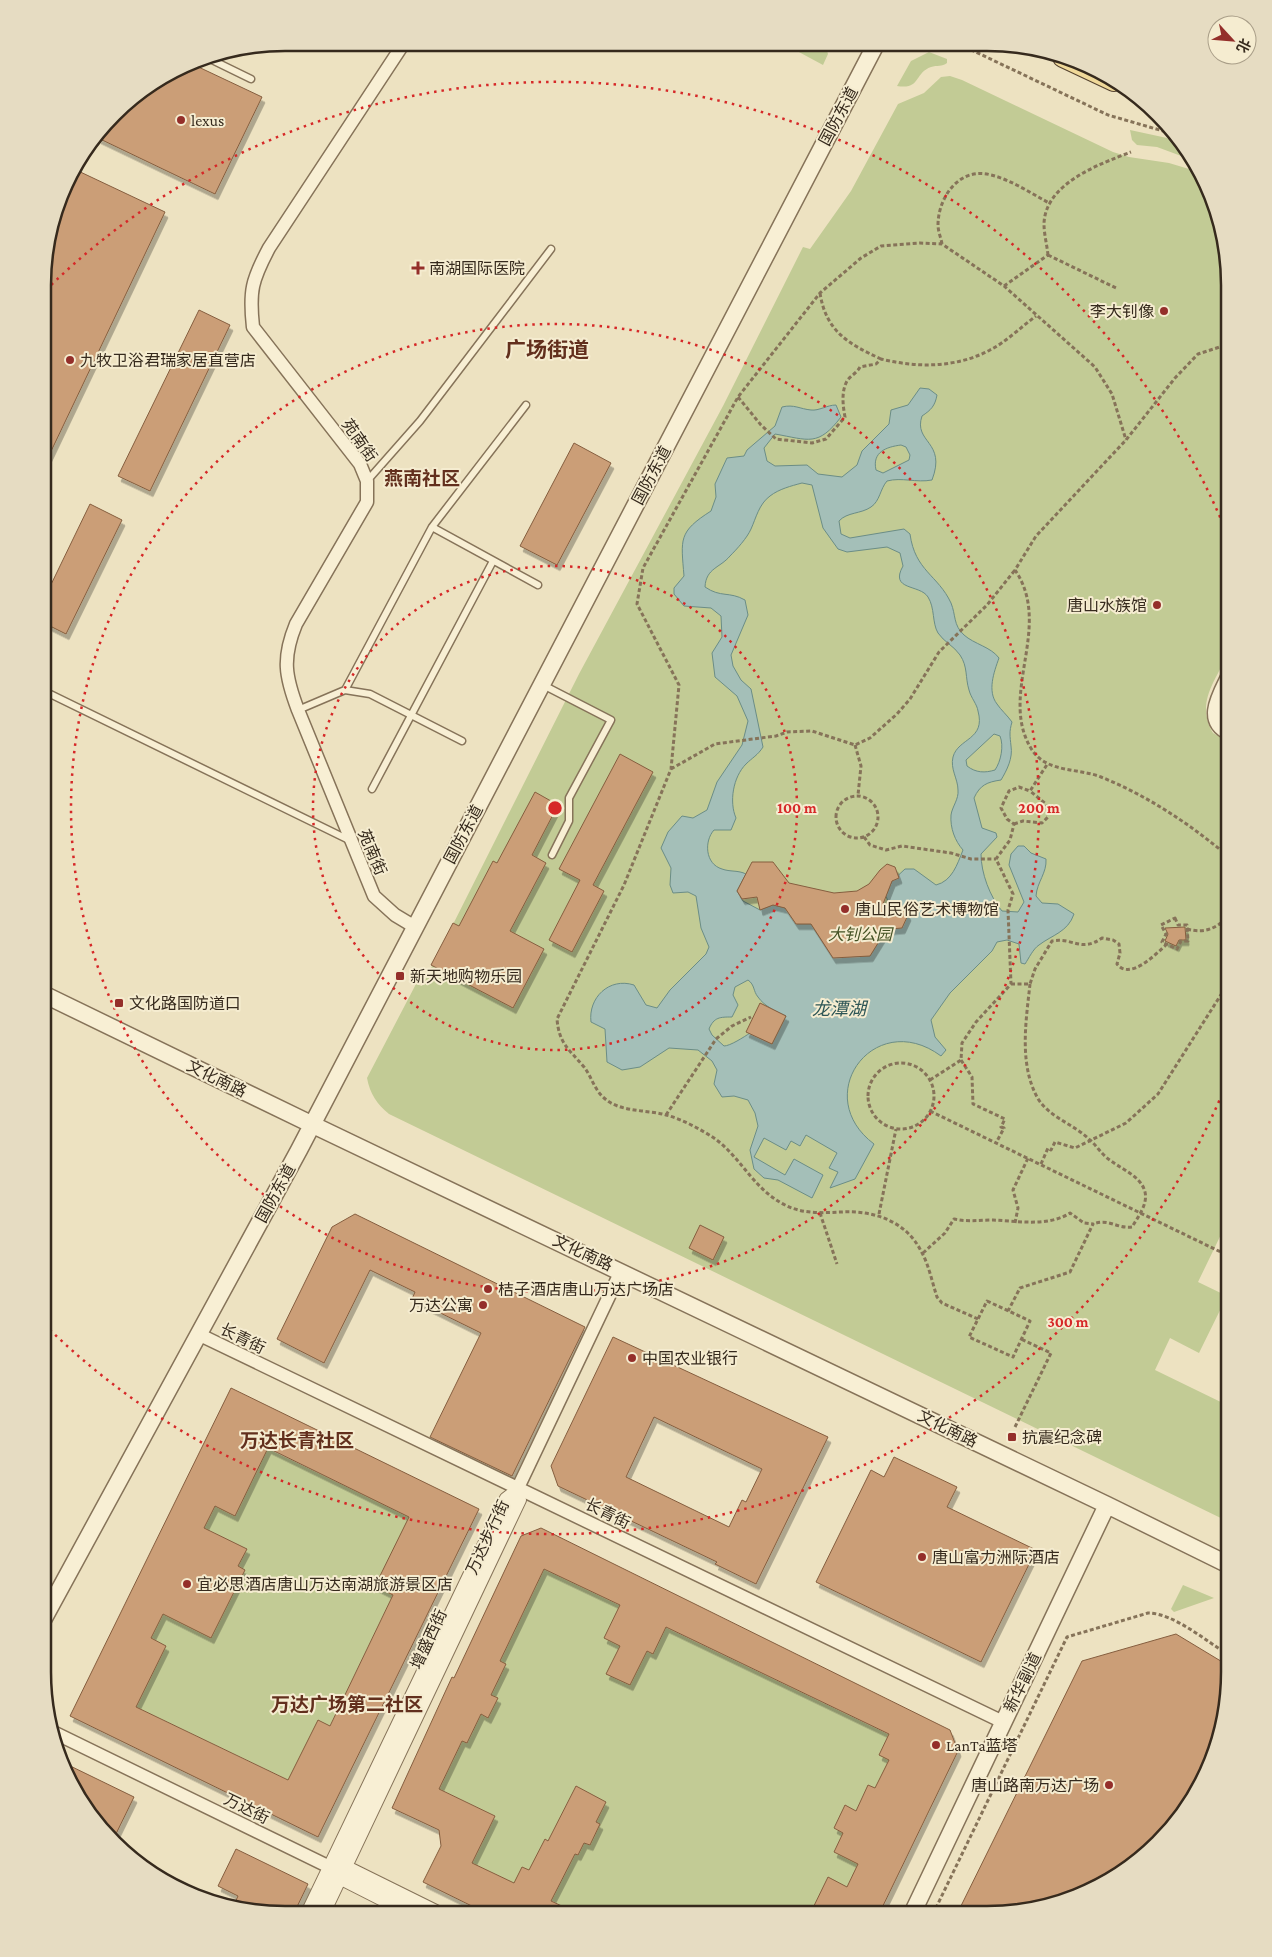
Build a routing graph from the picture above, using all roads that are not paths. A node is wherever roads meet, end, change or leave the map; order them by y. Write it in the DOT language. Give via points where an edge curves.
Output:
graph roads {
  1 [pos="399,51"];
  2 [pos="872,51"];
  3 [pos="216,62"];
  4 [pos="251,79"];
  5 [pos="551,249"];
  6 [pos="526,405"];
  7 [pos="367,481"];
  8 [pos="432,527"];
  9 [pos="493,561"];
  10 [pos="538,585"];
  11 [pos="542,684"];
  12 [pos="345,690"];
  13 [pos="1221,690"];
  14 [pos="51,694"];
  15 [pos="298,710"];
  16 [pos="411,715"];
  17 [pos="1221,728"];
  18 [pos="462,741"];
  19 [pos="372,789"];
  20 [pos="350,840"];
  21 [pos="552,855"];
  22 [pos="415,927"];
  23 [pos="51,997"];
  24 [pos="311,1124"];
  25 [pos="622,1271"];
  26 [pos="198,1334"];
  27 [pos="518,1488"];
  28 [pos="1108,1504"];
  29 [pos="1221,1561"];
  30 [pos="51,1605"];
  31 [pos="1003,1722"];
  32 [pos="60,1736"];
  33 [pos="338,1871"];
  34 [pos="311,1906"];
  35 [pos="320,1906"];
  36 [pos="327,1906"];
  37 [pos="395,1906"];
  38 [pos="410,1906"];
  39 [pos="425,1906"];
  40 [pos="916,1906"];
  1 -- 7 [label="street, 苑南街" via="269,248 255,273 250,299 253,327 360,464"];
  2 -- 11 [label="street, 国防东道"];
  3 -- 4 [label="lane"];
  5 -- 7 [label="lane" via="420,422"];
  6 -- 8 [label="lane"];
  7 -- 15 [label="street, 苑南街" via="367,502 296,624 288,645 286,666"];
  8 -- 9 [label="lane"];
  8 -- 12 [label="lane"];
  9 -- 10 [label="lane"];
  9 -- 16 [label="lane"];
  11 -- 21 [label="lane" via="611,720 569,798 569,821"];
  11 -- 22 [label="street, 国防东道"];
  12 -- 15 [label="lane"];
  12 -- 16 [label="lane" via="370,694"];
  13 -- 17 [label="street" via="1213,712 1216,724"];
  14 -- 20 [label="lane"];
  15 -- 20 [label="street, 苑南街"];
  16 -- 18 [label="lane"];
  16 -- 19 [label="lane"];
  20 -- 22 [label="street, 苑南街" via="374,896"];
  22 -- 24 [label="street, 国防东道"];
  23 -- 24 [label="street, 文化南路"];
  24 -- 25 [label="street, 文化南路"];
  24 -- 26 [label="street, 国防东道"];
  25 -- 27 [label="street, 增盛西街"];
  25 -- 28 [label="street, 文化南路"];
  26 -- 27 [label="street, 长青街"];
  26 -- 30 [label="street, 国防东道"];
  27 -- 31 [label="street, 长青街"];
  27 -- 33 [label="street, 增盛西街"];
  28 -- 29 [label="street, 文化南路"];
  28 -- 31 [label="street, 新华副道"];
  31 -- 40 [label="street, 新华副道"];
  32 -- 33 [label="street, 万达街"];
  33 -- 34 [label="street"];
  33 -- 35 [label="street, 增盛西街"];
  33 -- 36 [label="street"];
  33 -- 37 [label="street"];
  33 -- 38 [label="street, 万达街"];
  33 -- 39 [label="street"];
}
